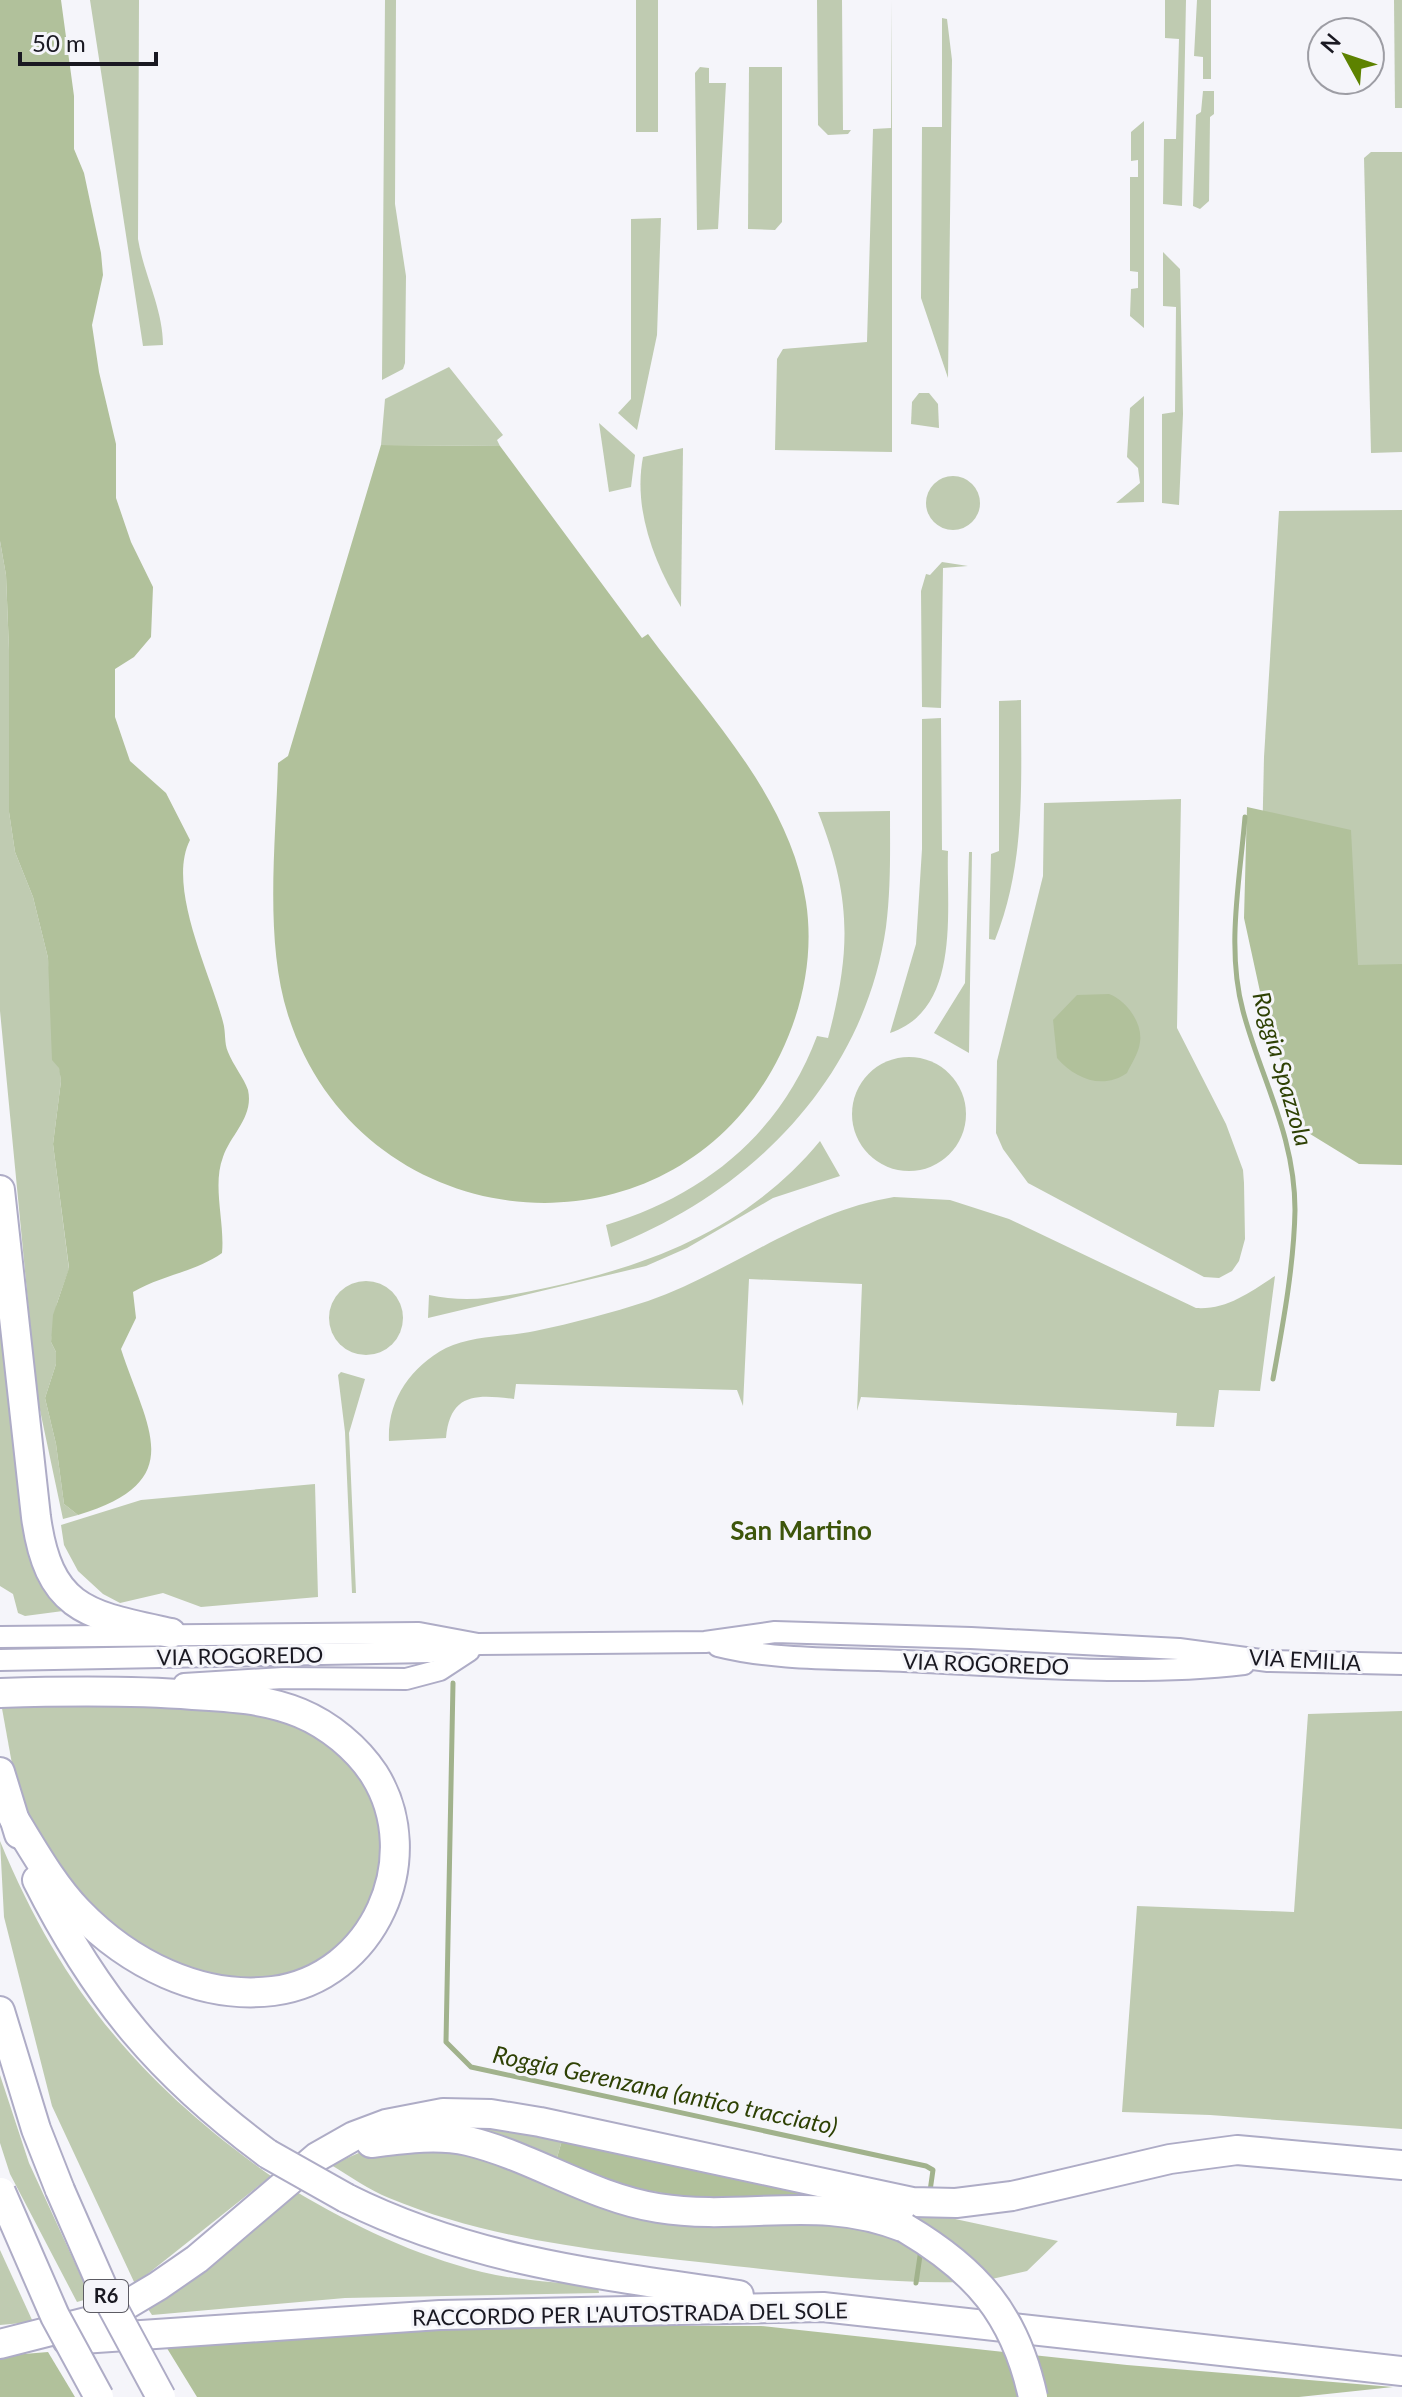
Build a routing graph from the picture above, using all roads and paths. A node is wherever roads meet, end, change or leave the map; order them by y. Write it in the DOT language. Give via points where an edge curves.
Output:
graph roads {
  1 [pos="0,1190"];
  2 [pos="171,1633"];
  3 [pos="0,1637"];
  4 [pos="705,1642"];
  5 [pos="478,1644"];
  6 [pos="1208,1651"];
  7 [pos="0,1660"];
  8 [pos="1268,1661"];
  9 [pos="1402,1664"];
  10 [pos="118,1690"];
  11 [pos="0,1693"];
  12 [pos="0,1772"];
  13 [pos="13,1817"];
  14 [pos="0,2011"];
  15 [pos="1402,2165"];
  16 [pos="284,2185"];
  17 [pos="0,2191"];
  18 [pos="823,2307"];
  19 [pos="0,2345"];
  20 [pos="1402,2371"];
  21 [pos="99,2397"];
  22 [pos="161,2397"];
  23 [pos="1033,2397"];
  1 -- 2 [label="highway" via="46,1568 60,1587 93,1613"];
  2 -- 3 [label="street, VIA ROGOREDO"];
  2 -- 5 [label="street, VIA ROGOREDO" via="419,1633"];
  4 -- 5 [label="street, VIA ROGOREDO"];
  4 -- 6 [label="street, VIA ROGOREDO" via="775,1632"];
  4 -- 8 [label="street, VIA ROGOREDO" via="773,1656 978,1664 1178,1669"];
  5 -- 7 [label="street, VIA ROGOREDO" via="430,1652"];
  5 -- 10 [label="street" via="440,1670 406,1679 283,1678"];
  6 -- 8 [label="street, VIA EMILIA"];
  8 -- 9 [label="street, VIA EMILIA"];
  10 -- 11 [label="highway"];
  10 -- 13 [label="highway" via="282,1706 324,1726 356,1751 382,1787 394,1818 397,1854 390,1892 359,1944 329,1970 276,1991 237,1992 185,1981 141,1960 79,1912"];
  12 -- 13 [label="highway"];
  13 -- 18 [label="highway, bridge" via="51,1908 105,1997 176,2080 268,2154 426,2235 507,2258"];
  14 -- 22 [label="highway, R6, bridge" via="60,2190 106,2295"];
  15 -- 16 [label="highway" via="1224,2151 1012,2196 912,2202 540,2122 443,2113 354,2136 317,2157"];
  16 -- 19 [label="highway" via="197,2259 106,2317"];
  16 -- 23 [label="highway, bridge" via="323,2161 371,2142 441,2138 491,2148 590,2191 633,2203 689,2211 830,2208 879,2217 959,2263 991,2297 1019,2345"];
  17 -- 21 [label="highway, R6, bridge" via="55,2316"];
  18 -- 19 [label="highway, RACCORDO PER L'AUTOSTRADA DEL SOLE" via="440,2315"];
  18 -- 20 [label="highway, RACCORDO PER L'AUTOSTRADA DEL SOLE"];
}
